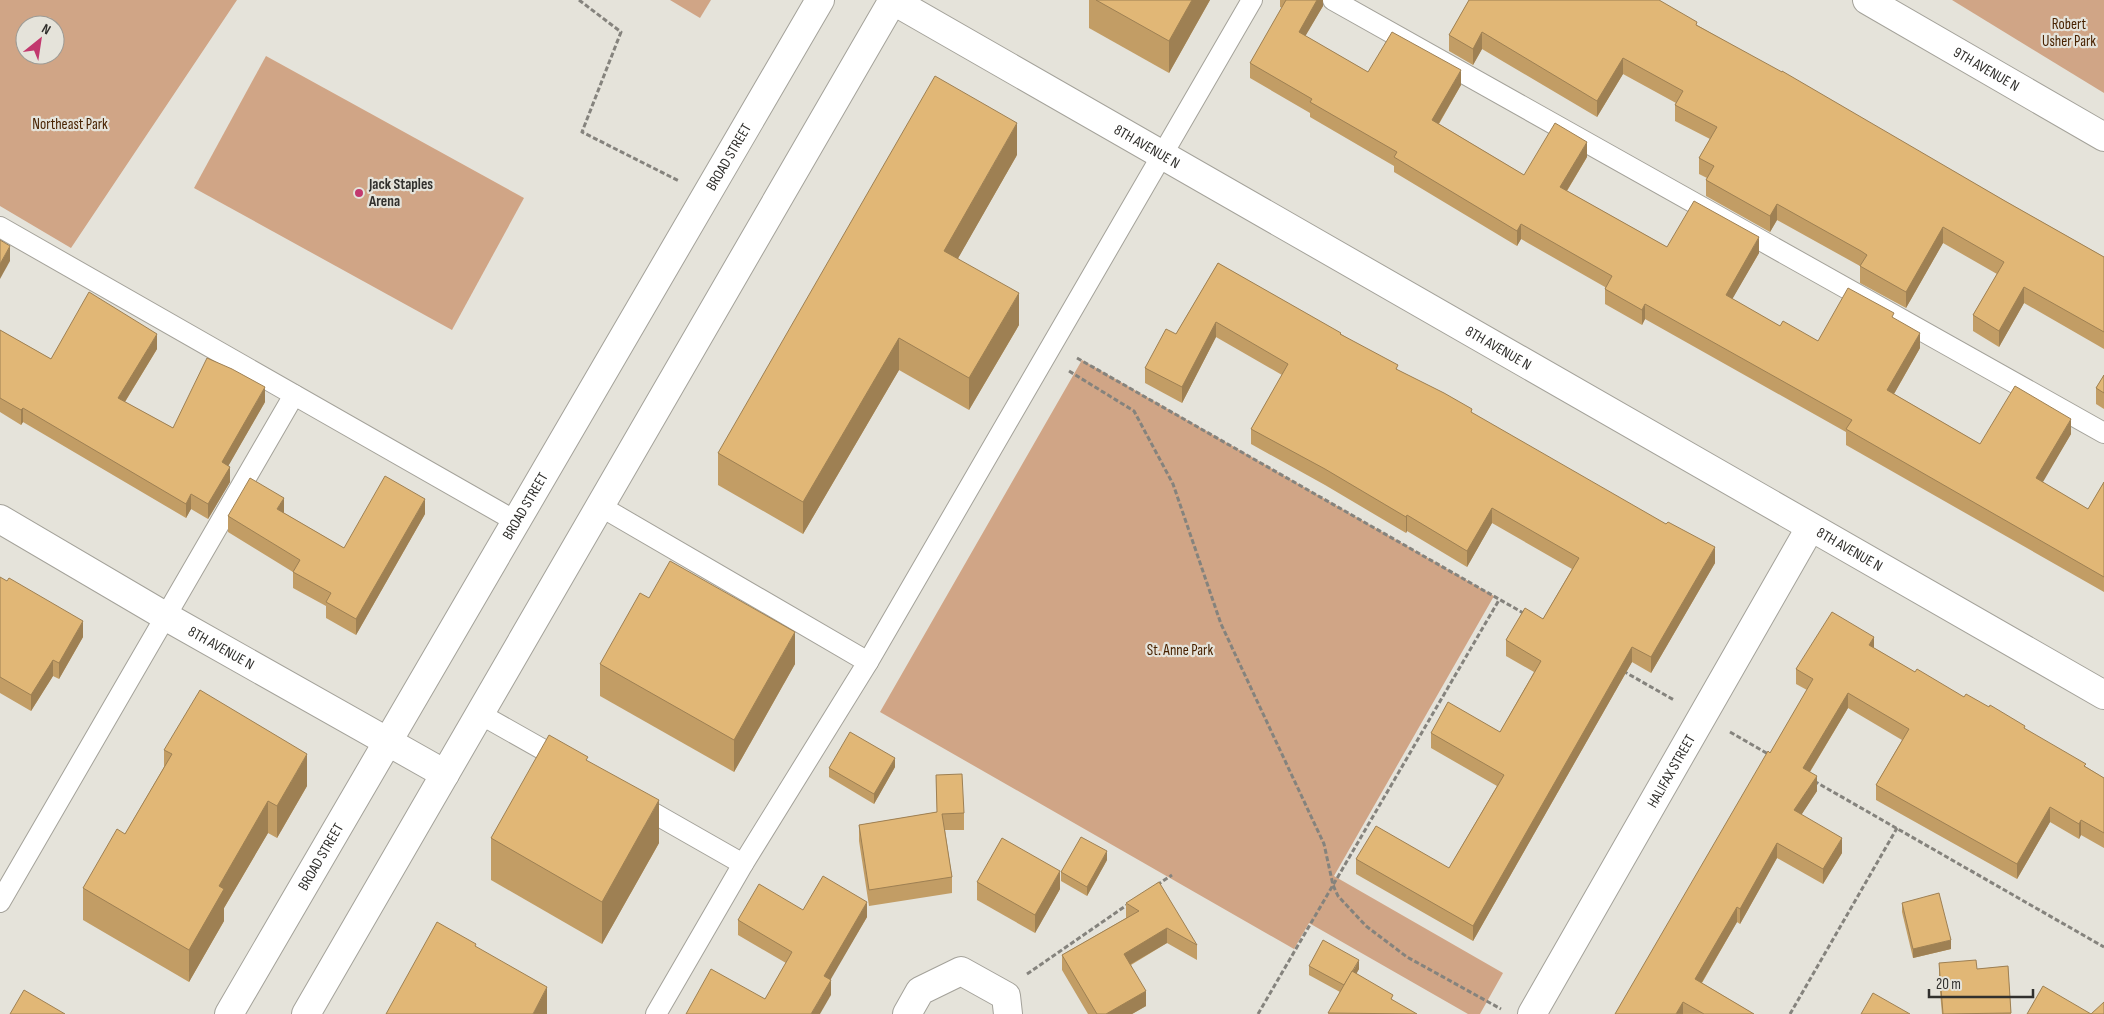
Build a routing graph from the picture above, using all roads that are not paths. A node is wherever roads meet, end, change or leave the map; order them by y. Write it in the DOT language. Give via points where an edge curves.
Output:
graph roads {
  1 [pos="820,0"];
  2 [pos="892,0"];
  3 [pos="1252,0"];
  4 [pos="1333,0"];
  5 [pos="1867,0"];
  6 [pos="2104,137"];
  7 [pos="1161,154"];
  8 [pos="0,227"];
  9 [pos="294,395"];
  10 [pos="2104,433"];
  11 [pos="600,506"];
  12 [pos="0,519"];
  13 [pos="517,522"];
  14 [pos="1810,528"];
  15 [pos="165,616"];
  16 [pos="868,662"];
  17 [pos="2104,695"];
  18 [pos="480,714"];
  19 [pos="389,742"];
  20 [pos="582,772"];
  21 [pos="445,774"];
  22 [pos="616,791"];
  23 [pos="743,864"];
  24 [pos="0,902"];
  25 [pos="1004,1003"];
  26 [pos="229,1014"];
  27 [pos="306,1014"];
  28 [pos="656,1014"];
  29 [pos="907,1014"];
  30 [pos="1532,1014"];
  1 -- 13 [label="street, BROAD STREET"];
  2 -- 7 [label="street, 8TH AVENUE N"];
  2 -- 11 [label="street"];
  3 -- 7 [label="lane"];
  4 -- 10 [label="lane"];
  5 -- 6 [label="street, 9TH AVENUE N"];
  7 -- 14 [label="street, 8TH AVENUE N"];
  7 -- 16 [label="lane"];
  8 -- 9 [label="lane"];
  9 -- 13 [label="lane"];
  9 -- 15 [label="lane"];
  11 -- 16 [label="lane"];
  11 -- 18 [label="street"];
  12 -- 15 [label="street, 8TH AVENUE N"];
  13 -- 19 [label="street, BROAD STREET"];
  14 -- 17 [label="street, 8TH AVENUE N"];
  14 -- 30 [label="street, HALIFAX STREET"];
  15 -- 19 [label="street, 8TH AVENUE N"];
  15 -- 24 [label="lane"];
  16 -- 23 [label="lane"];
  18 -- 20 [label="lane"];
  18 -- 21 [label="street"];
  19 -- 21 [label="street, 8TH AVENUE N"];
  19 -- 26 [label="street, BROAD STREET"];
  21 -- 27 [label="street"];
  22 -- 23 [label="lane"];
  23 -- 28 [label="lane"];
  25 -- 29 [label="street" via="961,971 920,991"];
}
